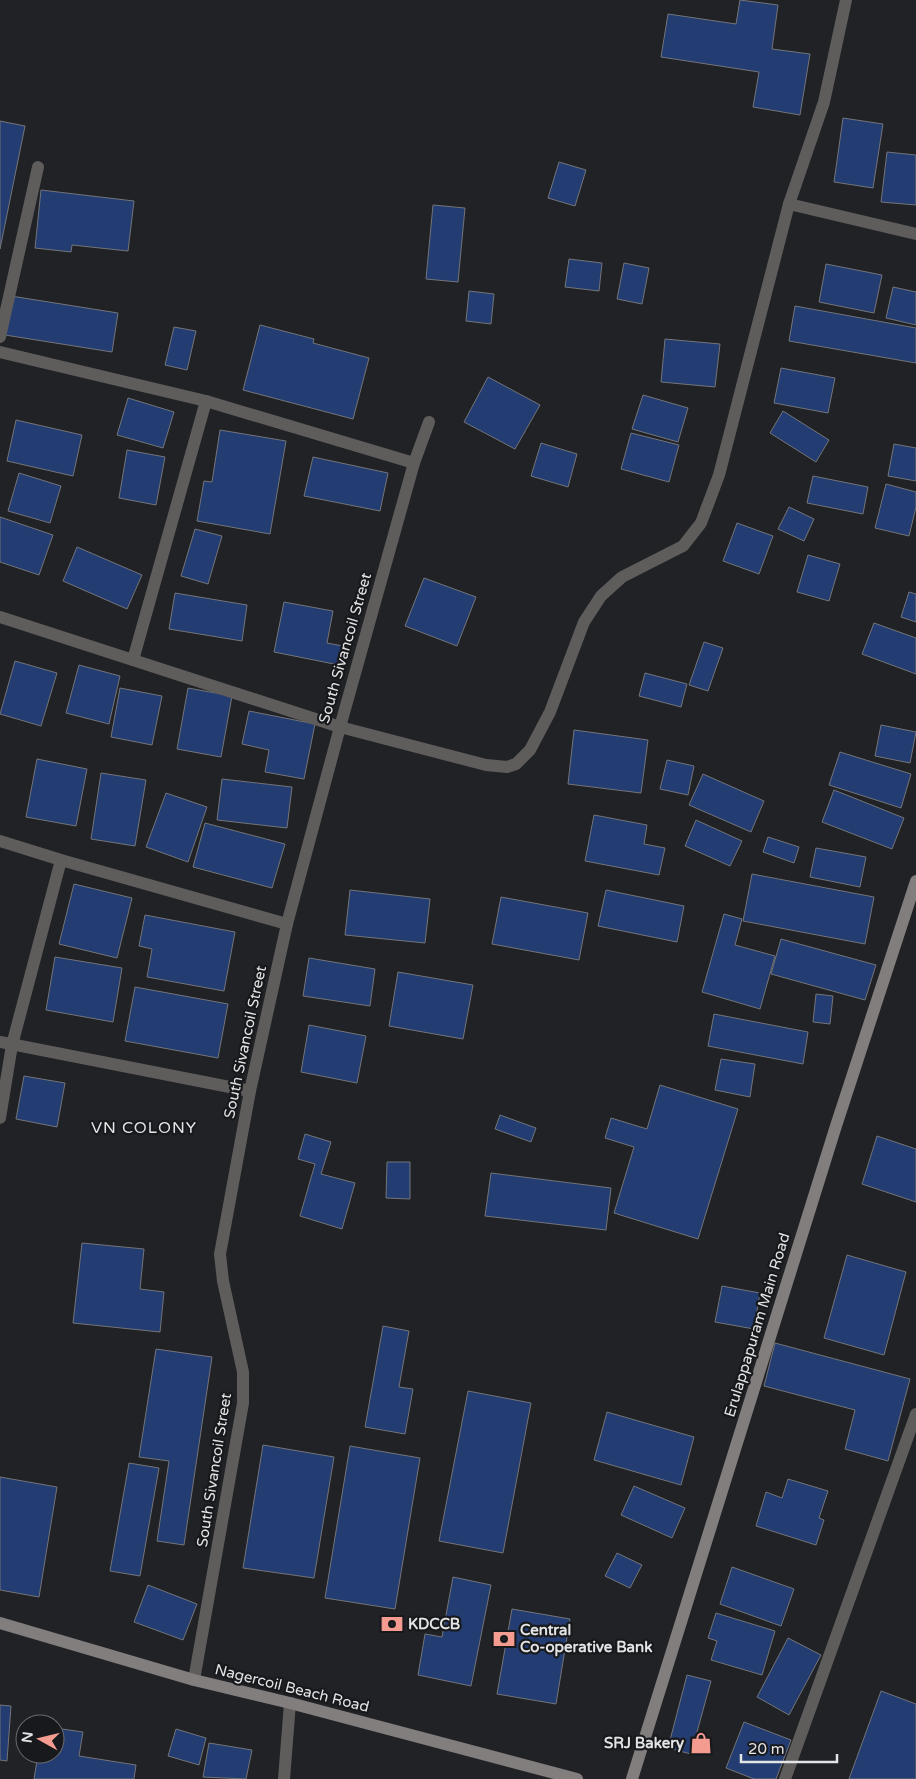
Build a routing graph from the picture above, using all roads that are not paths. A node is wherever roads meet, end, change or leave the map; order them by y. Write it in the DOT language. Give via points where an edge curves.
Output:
graph roads {
  1 [pos="846,0"];
  2 [pos="38,167"];
  3 [pos="790,204"];
  4 [pos="916,234"];
  5 [pos="0,336"];
  6 [pos="0,352"];
  7 [pos="206,401"];
  8 [pos="429,422"];
  9 [pos="414,463"];
  10 [pos="0,617"];
  11 [pos="133,660"];
  12 [pos="340,727"];
  13 [pos="0,841"];
  14 [pos="61,860"];
  15 [pos="916,881"];
  16 [pos="287,924"];
  17 [pos="6,1044"];
  18 [pos="250,1091"];
  19 [pos="0,1118"];
  20 [pos="916,1414"];
  21 [pos="0,1623"];
  22 [pos="194,1680"];
  23 [pos="290,1703"];
  24 [pos="284,1779"];
  25 [pos="577,1779"];
  26 [pos="632,1779"];
  27 [pos="785,1779"];
  1 -- 3 [label="street" via="824,102"];
  2 -- 5 [label="street"];
  3 -- 4 [label="street"];
  3 -- 12 [label="street" via="719,476 701,523 684,546 622,577 601,596 584,622 550,712 530,750 516,764 507,767 486,765"];
  6 -- 7 [label="street"];
  7 -- 9 [label="street"];
  7 -- 11 [label="street"];
  8 -- 9 [label="street, South Sivancoil Street"];
  9 -- 12 [label="street, South Sivancoil Street"];
  10 -- 11 [label="street"];
  11 -- 12 [label="street"];
  12 -- 16 [label="street, South Sivancoil Street"];
  13 -- 14 [label="street"];
  14 -- 16 [label="street"];
  14 -- 17 [label="street"];
  15 -- 26 [label="street, Erulappapuram Main Road"];
  16 -- 18 [label="street, South Sivancoil Street"];
  17 -- 18 [label="street"];
  17 -- 19 [label="street"];
  18 -- 22 [label="street, South Sivancoil Street" via="220,1254 242,1372 244,1403"];
  20 -- 27 [label="street"];
  21 -- 22 [label="street, Nagercoil Beach Road"];
  22 -- 23 [label="street, Nagercoil Beach Road"];
  23 -- 24 [label="street"];
  23 -- 25 [label="street, Nagercoil Beach Road"];
}
